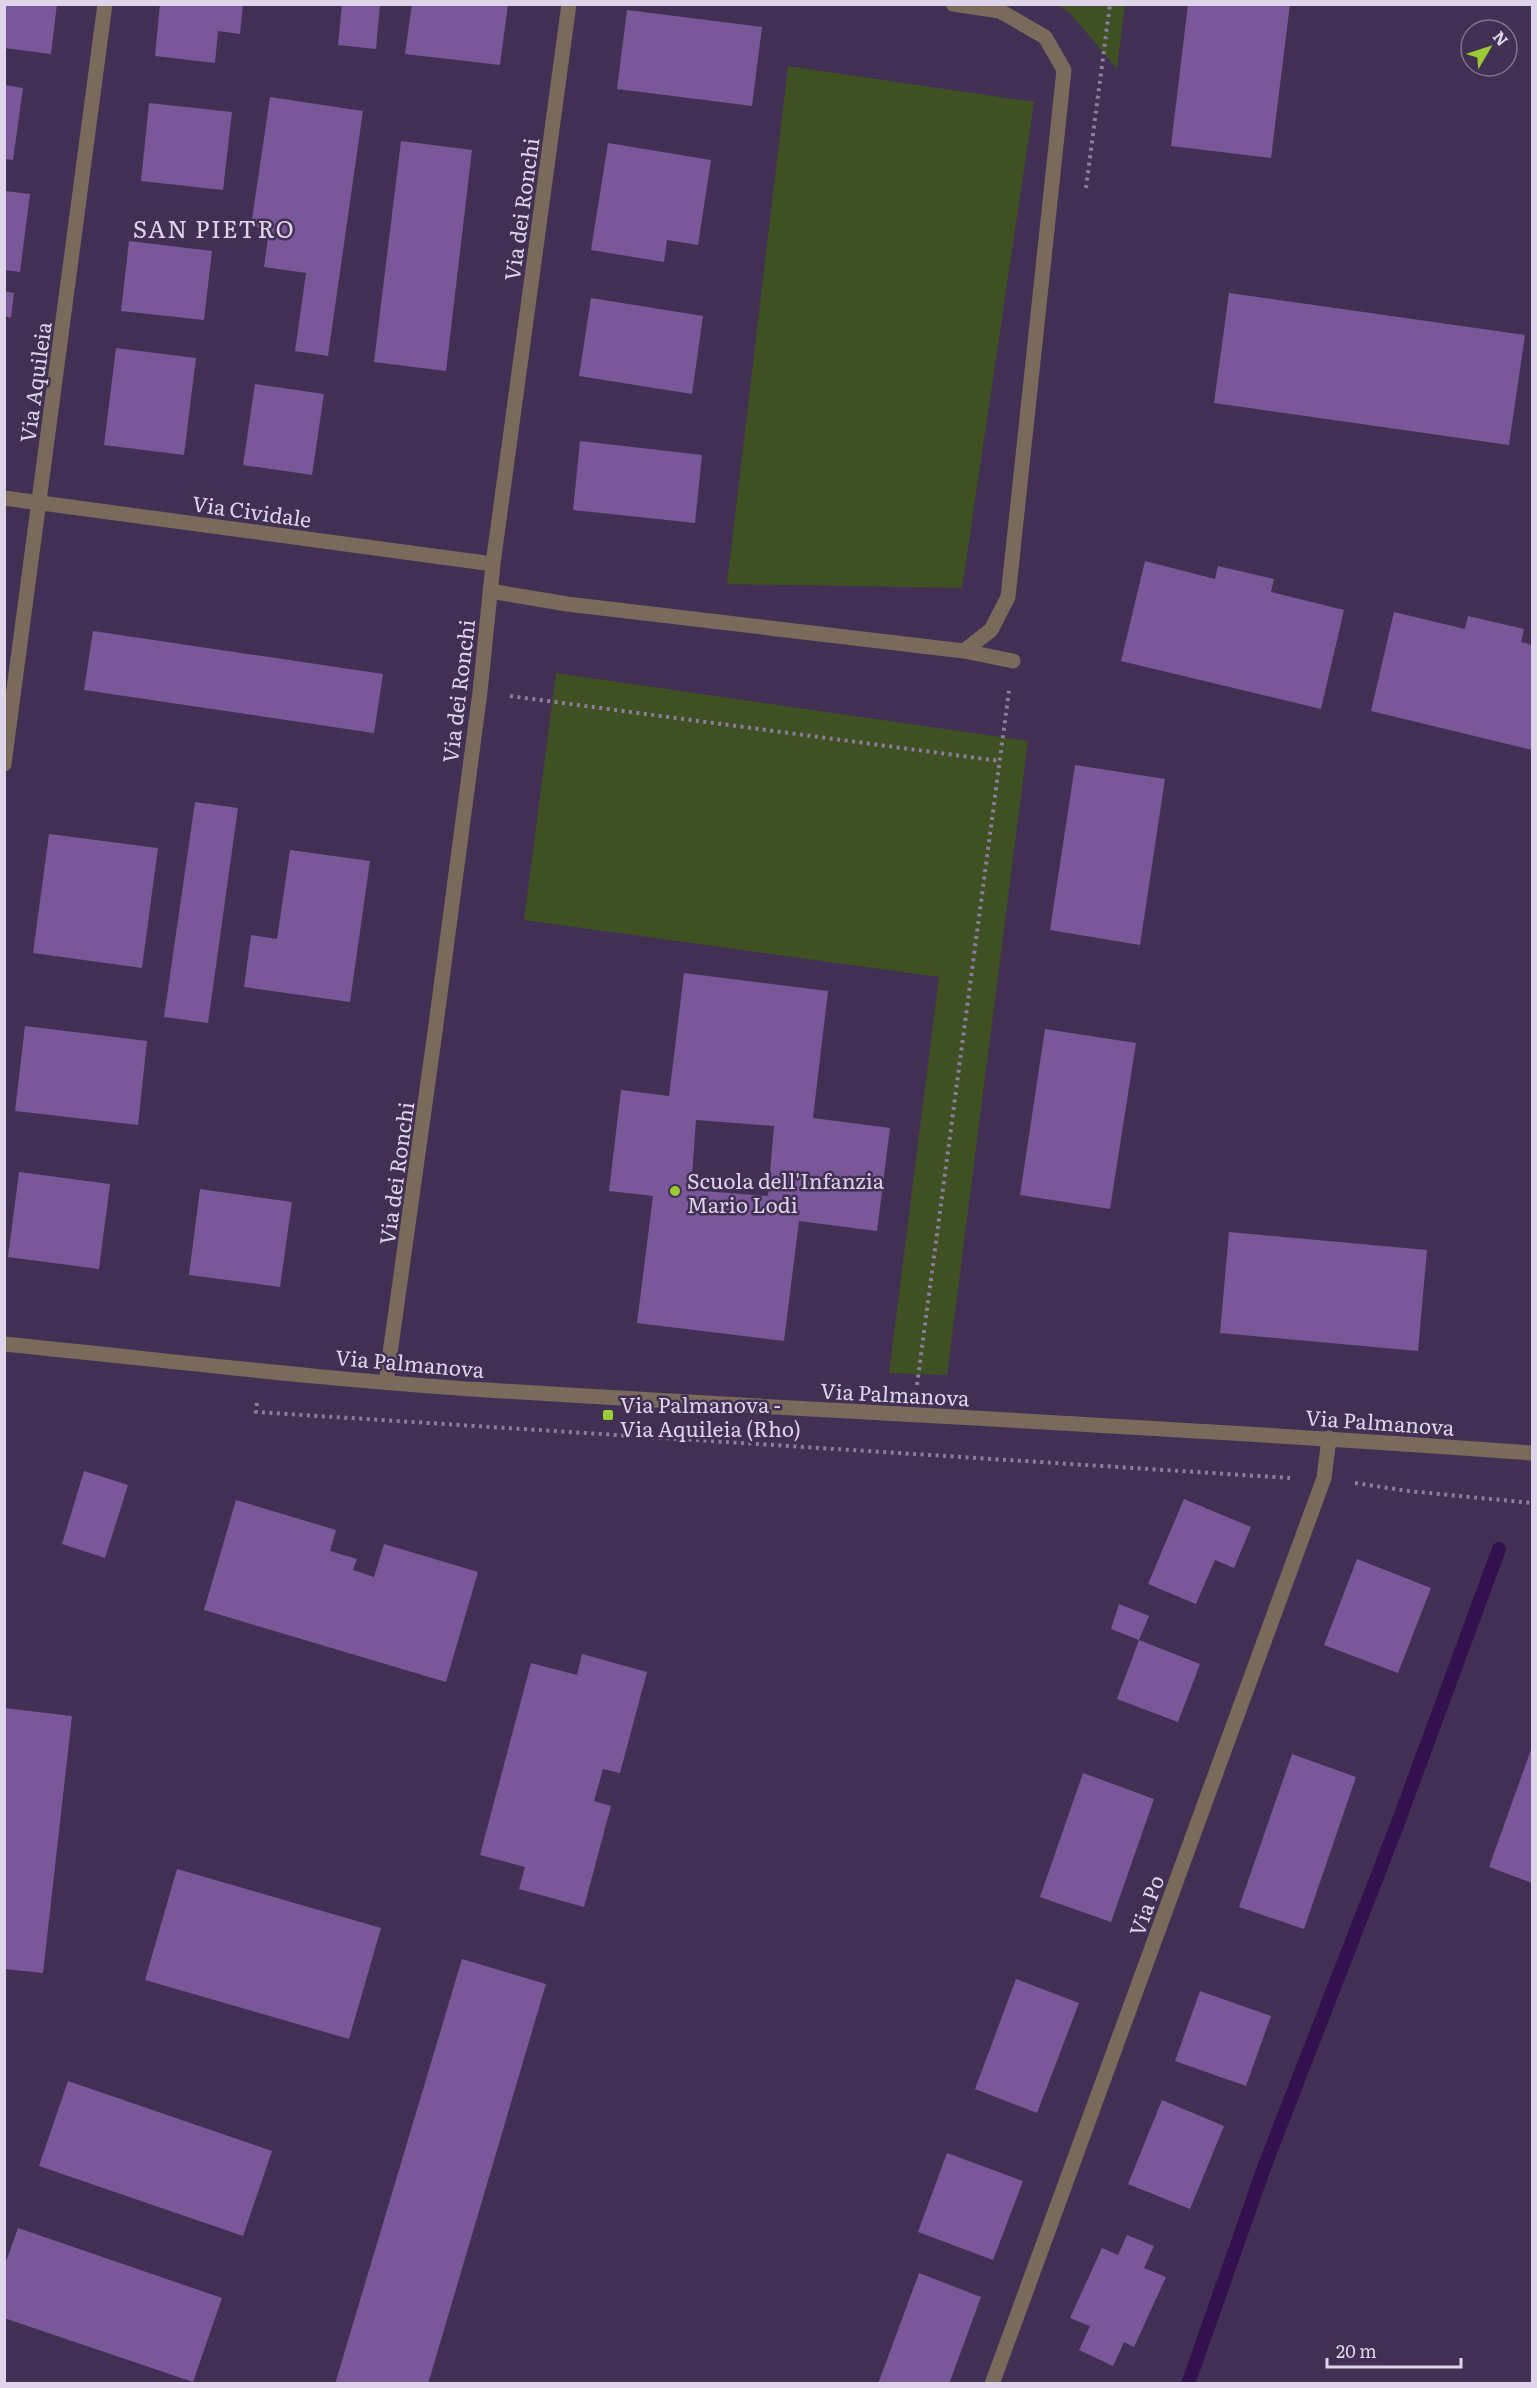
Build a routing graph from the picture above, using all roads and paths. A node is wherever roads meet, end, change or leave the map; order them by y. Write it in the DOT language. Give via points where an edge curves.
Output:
graph roads {
  1 [pos="105,4"];
  2 [pos="569,4"];
  3 [pos="953,4"];
  4 [pos="4,498"];
  5 [pos="39,503"];
  6 [pos="493,564"];
  7 [pos="490,591"];
  8 [pos="964,651"];
  9 [pos="1013,661"];
  10 [pos="480,692"];
  11 [pos="1000,761"];
  12 [pos="4,764"];
  13 [pos="4,1344"];
  14 [pos="259,1370"];
  15 [pos="386,1382"];
  16 [pos="913,1416"];
  17 [pos="1329,1438"];
  18 [pos="1533,1453"];
  19 [pos="1324,1478"];
  20 [pos="1533,1503"];
  21 [pos="992,2384"];
  1 -- 5 [label="street, Via Aquileia"];
  2 -- 6 [label="street, Via dei Ronchi"];
  3 -- 8 [label="street" via="1000,11 1045,37 1064,70 1008,597 991,630"];
  4 -- 5 [label="street, Via Cividale"];
  5 -- 6 [label="street, Via Cividale"];
  5 -- 12 [label="street, Via Aquileia"];
  6 -- 7 [label="street, Via dei Ronchi"];
  7 -- 8 [label="street" via="567,604"];
  7 -- 10 [label="street, Via dei Ronchi"];
  8 -- 9 [label="street"];
  9 -- 11 [label="path"];
  10 -- 11 [label="path"];
  10 -- 15 [label="street, Via dei Ronchi"];
  11 -- 16 [label="path"];
  13 -- 14 [label="street, Via Palmanova"];
  14 -- 15 [label="street, Via Palmanova"];
  14 -- 19 [label="path" via="256,1412 1269,1478"];
  15 -- 16 [label="street, Via Palmanova"];
  16 -- 17 [label="street, Via Palmanova"];
  17 -- 18 [label="street, Via Palmanova"];
  17 -- 19 [label="street, Via Po"];
  19 -- 20 [label="path"];
  19 -- 21 [label="street, Via Po"];
}
